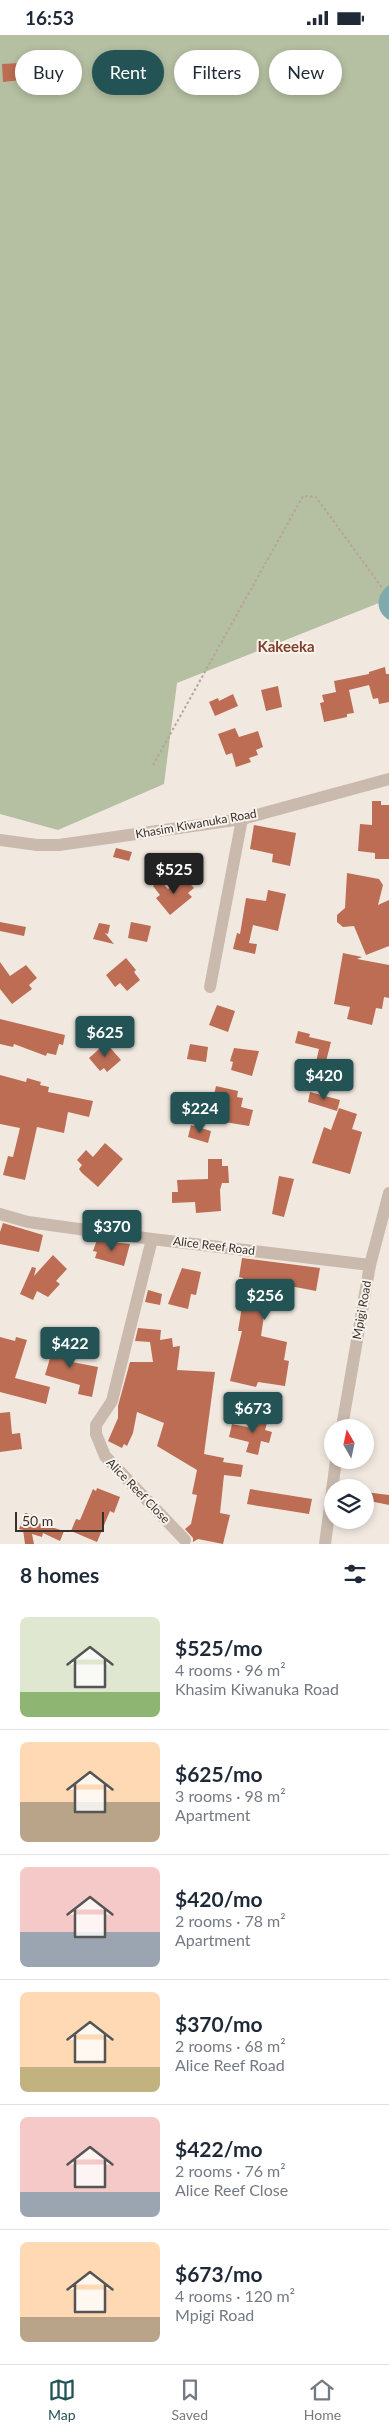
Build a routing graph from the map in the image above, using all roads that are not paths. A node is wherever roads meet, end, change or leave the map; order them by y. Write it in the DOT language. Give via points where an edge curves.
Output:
graph roads {
  1 [pos="389,779"];
  2 [pos="242,819"];
  3 [pos="0,840"];
  4 [pos="210,987"];
  5 [pos="389,1193"];
  6 [pos="0,1214"];
  7 [pos="152,1239"];
  8 [pos="370,1265"];
  9 [pos="343,1419"];
  10 [pos="335,1469"];
  11 [pos="185,1540"];
  12 [pos="325,1544"];
  1 -- 2 [label="street, Khasim Kiwanuka Road"];
  2 -- 3 [label="street, Khasim Kiwanuka Road" via="59,845"];
  2 -- 4 [label="street"];
  5 -- 8 [label="street, Mpigi Road"];
  6 -- 7 [label="street, Alice Reef Road"];
  7 -- 8 [label="street, Alice Reef Road"];
  7 -- 11 [label="street, Alice Reef Close" via="112,1401 96,1425 96,1434 105,1456"];
  8 -- 9 [label="street, Mpigi Road"];
  10 -- 12 [label="street"];
}
